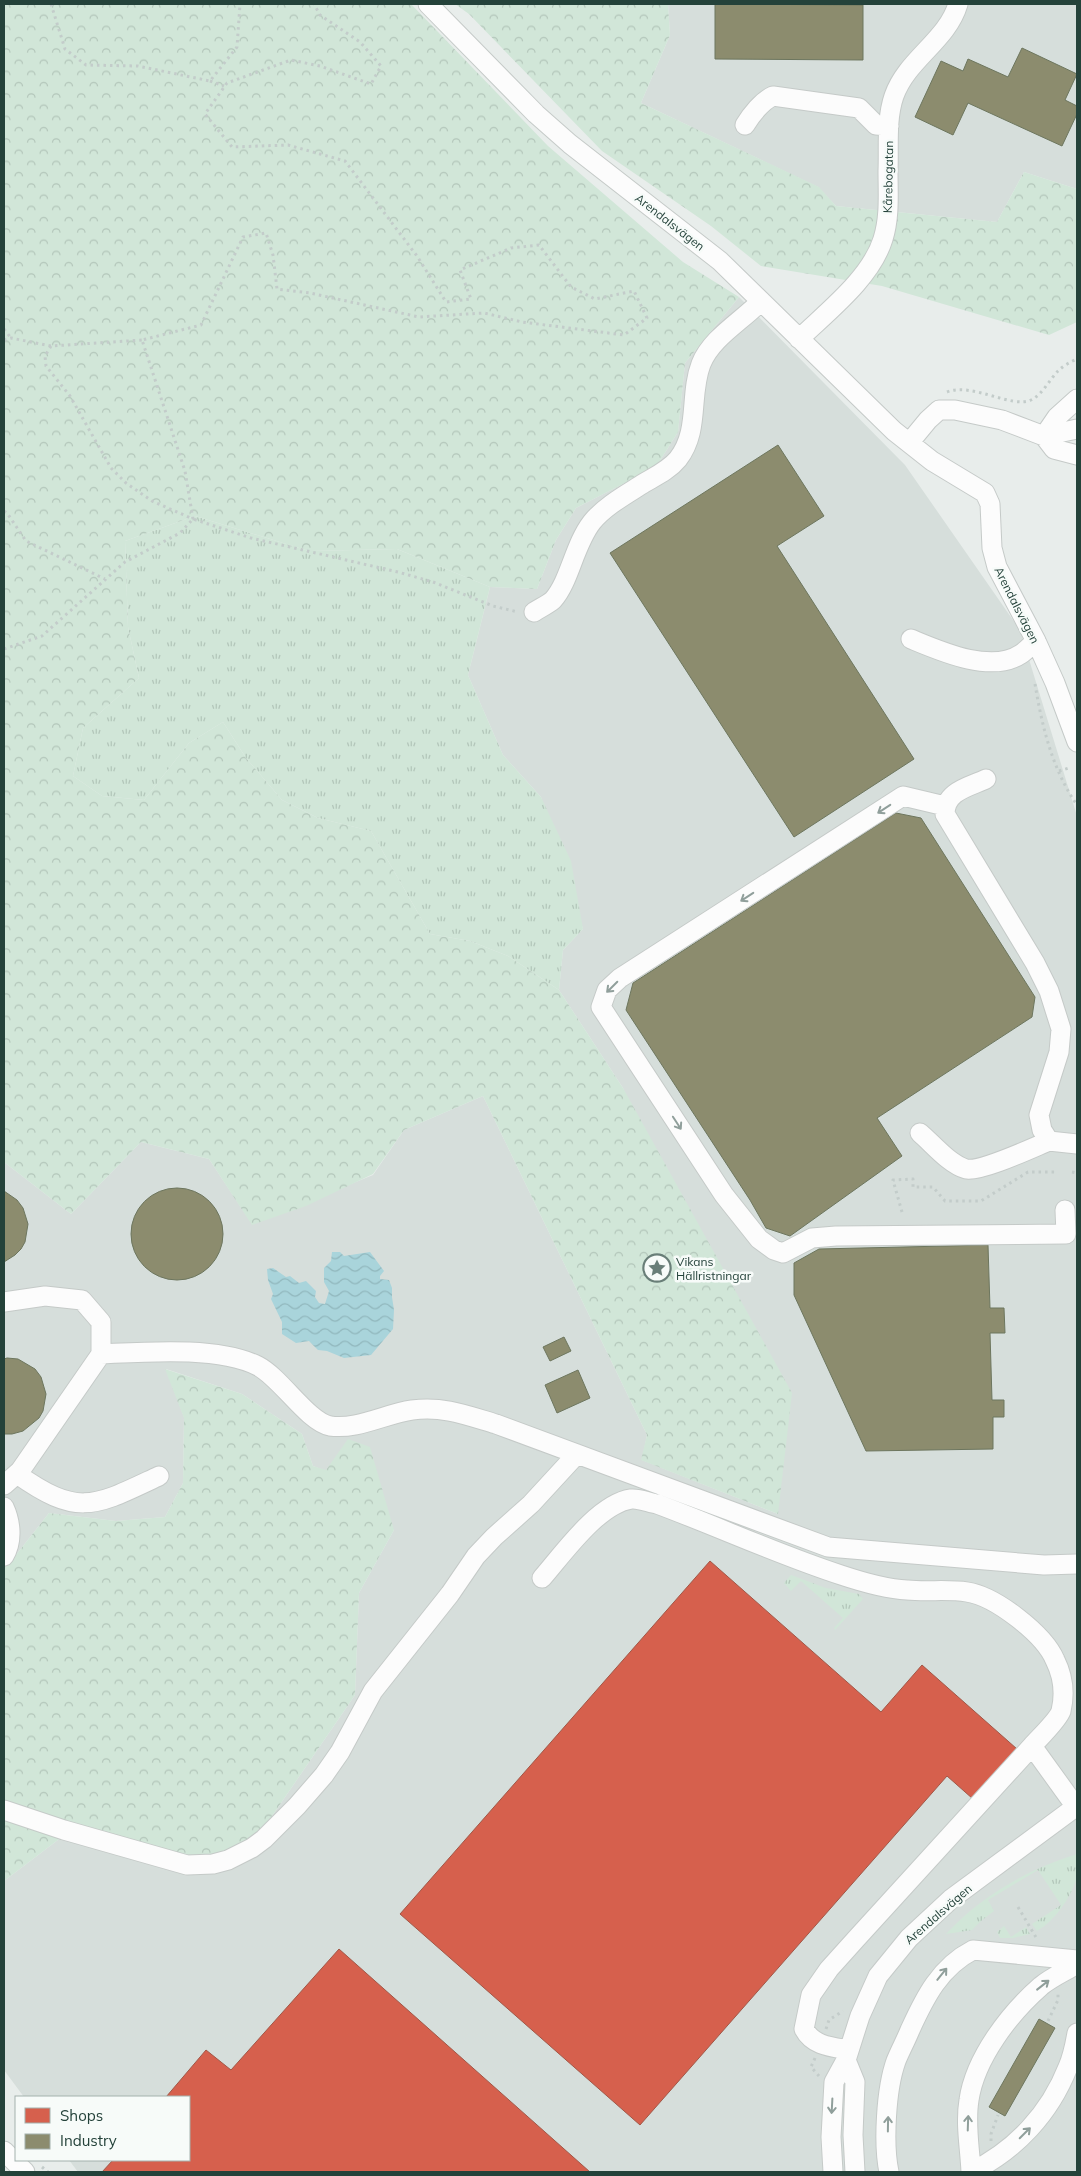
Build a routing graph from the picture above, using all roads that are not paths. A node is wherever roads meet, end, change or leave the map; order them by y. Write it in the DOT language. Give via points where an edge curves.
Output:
graph roads {
  1 [pos="428,4"];
  2 [pos="958,4"];
  3 [pos="745,126"];
  4 [pos="889,126"];
  5 [pos="761,301"];
  6 [pos="799,339"];
  7 [pos="1077,399"];
  8 [pos="1076,434"];
  9 [pos="1044,436"];
  10 [pos="909,444"];
  11 [pos="534,612"];
  12 [pos="911,639"];
  13 [pos="1036,641"];
  14 [pos="1077,742"];
  15 [pos="986,779"];
  16 [pos="945,806"];
  17 [pos="920,1133"];
  18 [pos="1049,1142"];
  19 [pos="1077,1144"];
  20 [pos="1065,1210"];
  21 [pos="4,1302"];
  22 [pos="101,1354"];
  23 [pos="577,1454"];
  24 [pos="159,1476"];
  25 [pos="10,1480"];
  26 [pos="4,1507"];
  27 [pos="4,1556"];
  28 [pos="1077,1564"];
  29 [pos="542,1578"];
  30 [pos="1032,1746"];
  31 [pos="1077,1806"];
  32 [pos="4,1810"];
  33 [pos="1077,1960"];
  34 [pos="1077,1964"];
  35 [pos="1077,2033"];
  36 [pos="848,2055"];
  37 [pos="4,2151"];
  38 [pos="25,2172"];
  39 [pos="833,2172"];
  40 [pos="855,2172"];
  41 [pos="889,2172"];
  42 [pos="971,2172"];
  1 -- 5 [label="street, Arendalsvägen" via="542,120 720,261"];
  2 -- 4 [label="street, Kårebogatan" via="954,17 938,38 904,74 894,96"];
  3 -- 4 [label="street" via="773,96 859,108 876,125"];
  4 -- 6 [label="street, Kårebogatan" via="884,238 875,259 837,304"];
  5 -- 6 [label="street, Arendalsvägen"];
  5 -- 11 [label="street" via="709,350 701,363 690,432 679,458 671,467 596,518 576,549 557,595"];
  6 -- 10 [label="street, Arendalsvägen"];
  7 -- 9 [label="street" via="1057,417"];
  8 -- 9 [label="street"];
  8 -- 9 [label="street" via="1054,449"];
  9 -- 10 [label="street" via="1002,420 955,410 939,410"];
  10 -- 13 [label="street, Arendalsvägen" via="985,494 990,504 992,548 997,567"];
  12 -- 13 [label="street" via="952,656 986,662 1020,655"];
  13 -- 14 [label="street, Arendalsvägen"];
  15 -- 16 [label="street" via="953,793"];
  16 -- 18 [label="street" via="945,814 955,834 1049,991 1061,1029 1059,1052 1039,1115"];
  16 -- 20 [label="street, one-way" via="903,796 620,978 607,990 601,1007 724,1195 759,1239 774,1250 783,1253 812,1238 836,1236 1066,1234"];
  17 -- 18 [label="street" via="951,1161 965,1168 980,1168"];
  18 -- 19 [label="street"];
  21 -- 22 [label="street" via="46,1296 82,1300 101,1322"];
  22 -- 23 [label="street" via="195,1352 237,1359 259,1366 316,1419 328,1425 352,1425 411,1410 452,1410"];
  22 -- 25 [label="street"];
  23 -- 28 [label="street" via="828,1547 1044,1566"];
  23 -- 32 [label="street" via="476,1556 373,1691 324,1775 252,1848 228,1860 188,1865"];
  24 -- 25 [label="street" via="94,1503 64,1501"];
  26 -- 27 [label="street" via="10,1534"];
  29 -- 30 [label="street" via="600,1515 617,1503 632,1499 657,1504 840,1575 874,1585 904,1590 968,1592 999,1604 1016,1616 1054,1658 1062,1685 1060,1714"];
  30 -- 31 [label="street"];
  30 -- 36 [label="street" via="829,1969 812,1995 804,2029 807,2035"];
  31 -- 36 [label="street, Arendalsvägen" via="951,1899 908,1938 878,1976 860,2016"];
  41 -- 33 [label="street, one-way" via="888,2100 896,2062 926,1996 944,1971 973,1950"];
  42 -- 34 [label="street, one-way" via="967,2139 969,2099 980,2065 1014,2012 1042,1985"];
  42 -- 35 [label="street, one-way" via="1011,2147 1034,2124 1056,2094 1069,2065"];
  36 -- 39 [label="street, Arendalsvägen, one-way" via="834,2082"];
  36 -- 40 [label="street" via="855,2082"];
  37 -- 38 [label="street"];
}
